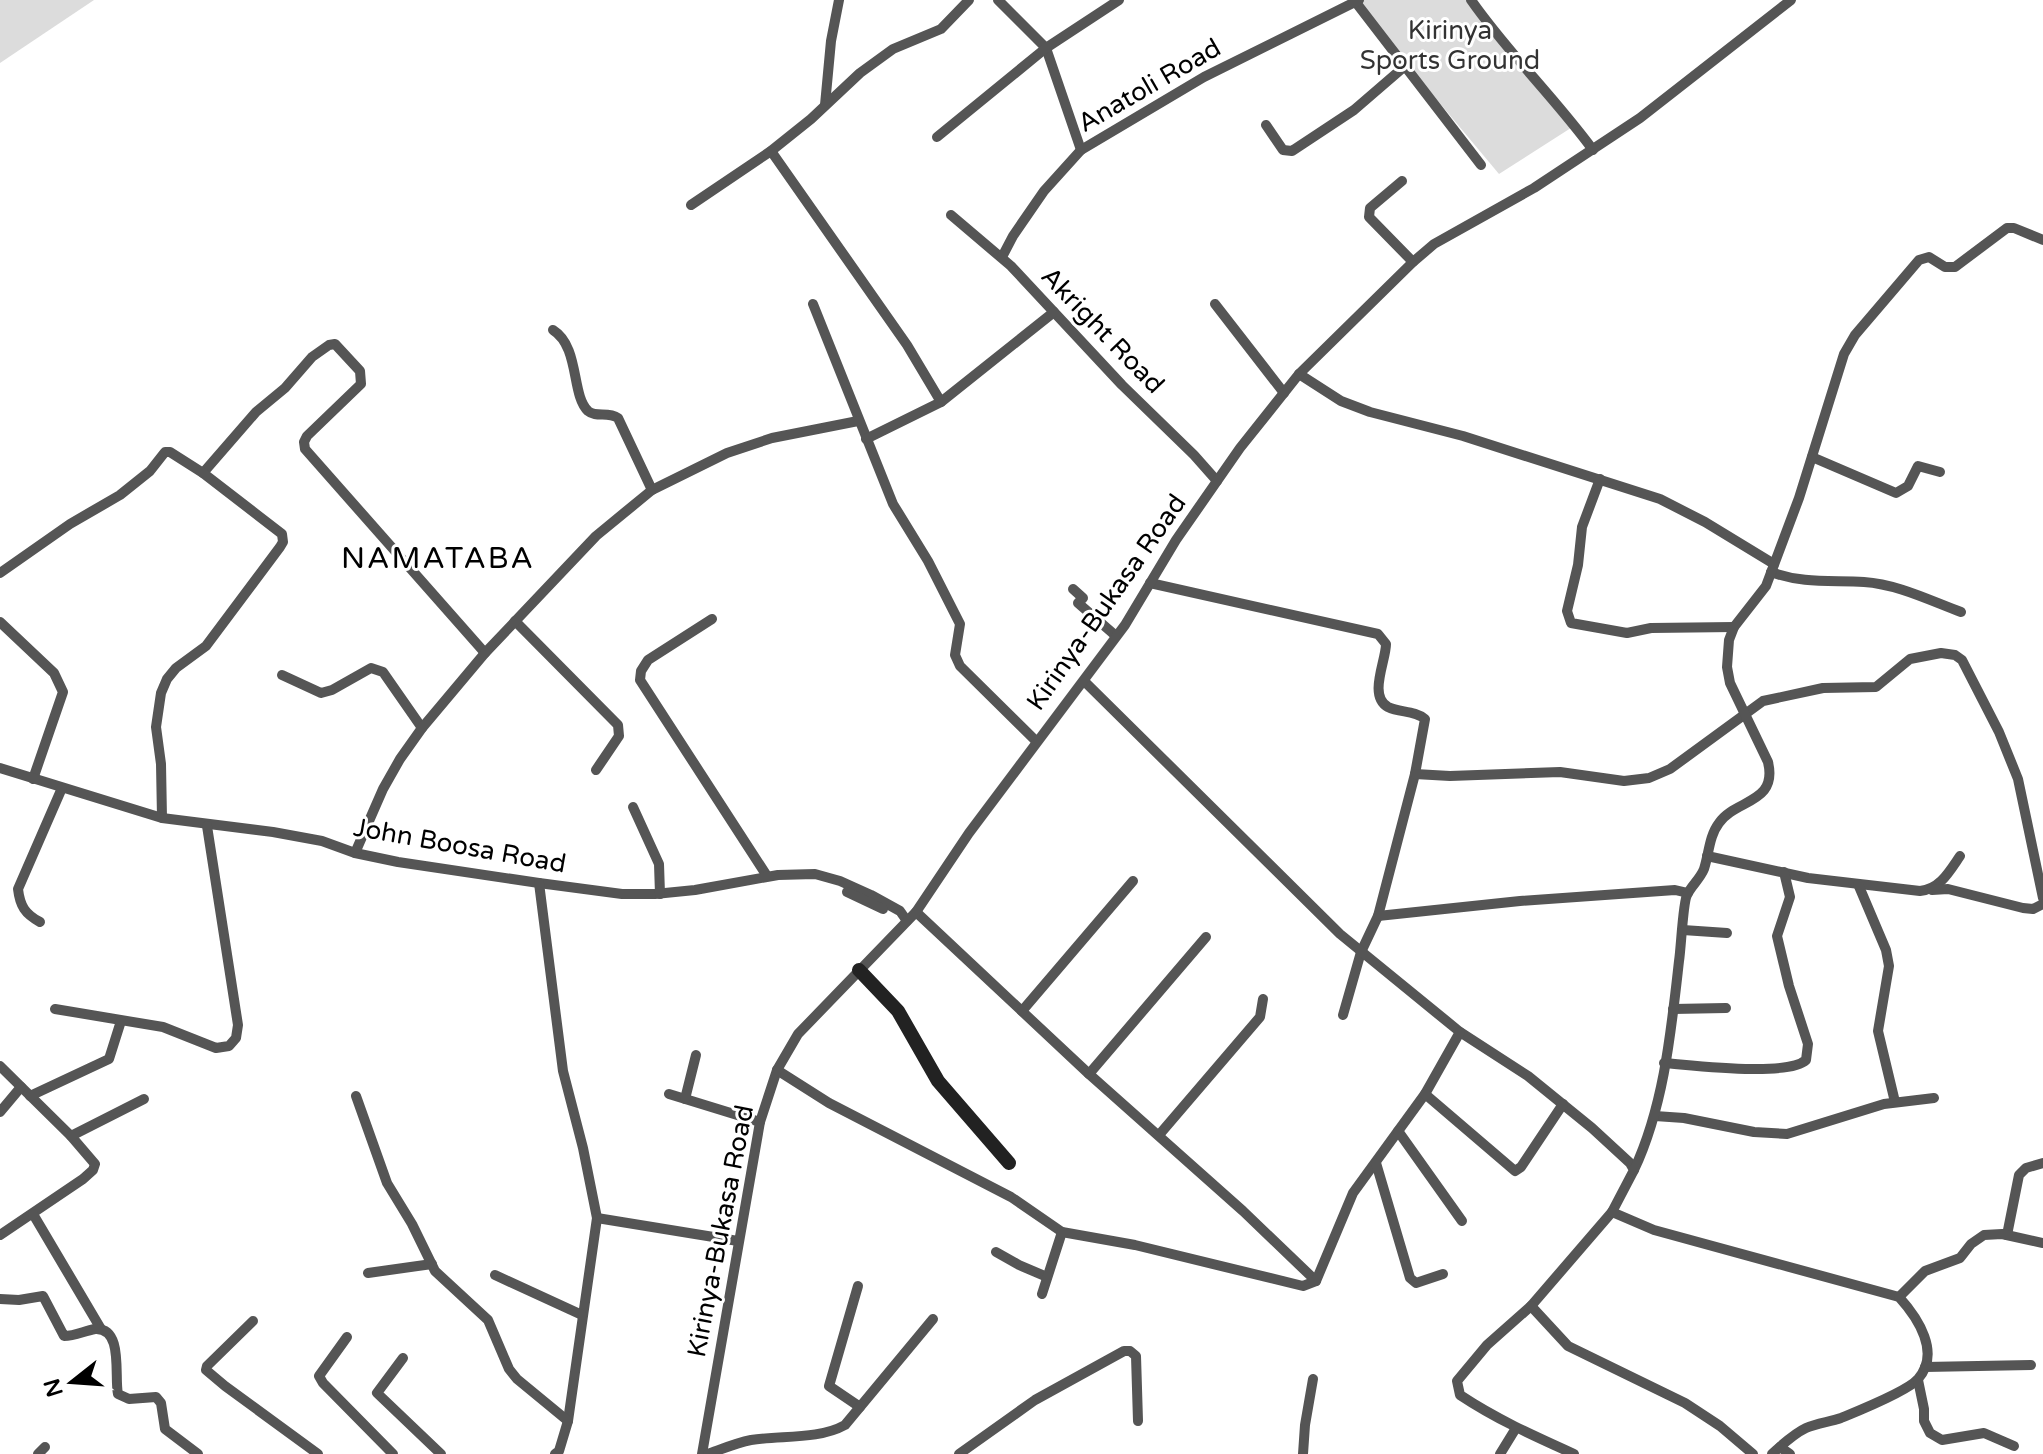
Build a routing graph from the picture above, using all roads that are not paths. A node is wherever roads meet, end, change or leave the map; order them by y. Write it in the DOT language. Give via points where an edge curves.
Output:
graph roads {
  1 [pos="839,0"];
  2 [pos="969,0"];
  3 [pos="998,0"];
  4 [pos="1119,0"];
  5 [pos="1471,0"];
  6 [pos="1791,0"];
  7 [pos="1356,1"];
  8 [pos="1046,48"];
  9 [pos="1405,66"];
  10 [pos="825,105"];
  11 [pos="1266,125"];
  12 [pos="937,137"];
  13 [pos="1081,150"];
  14 [pos="1593,150"];
  15 [pos="771,151"];
  16 [pos="1481,165"];
  17 [pos="1402,181"];
  18 [pos="691,205"];
  19 [pos="951,215"];
  20 [pos="2043,240"];
  21 [pos="1002,257"];
  22 [pos="1413,262"];
  23 [pos="813,304"];
  24 [pos="1215,304"];
  25 [pos="1054,312"];
  26 [pos="553,330"];
  27 [pos="1299,374"];
  28 [pos="1284,393"];
  29 [pos="941,402"];
  30 [pos="858,421"];
  31 [pos="866,439"];
  32 [pos="1812,457"];
  33 [pos="1940,472"];
  34 [pos="203,473"];
  35 [pos="1600,479"];
  36 [pos="1217,481"];
  37 [pos="652,490"];
  38 [pos="1772,568"];
  39 [pos="0,573"];
  40 [pos="1150,583"];
  41 [pos="1073,589"];
  42 [pos="1961,612"];
  43 [pos="712,619"];
  44 [pos="515,621"];
  45 [pos="0,622"];
  46 [pos="1734,627"];
  47 [pos="1116,636"];
  48 [pos="485,653"];
  49 [pos="282,675"];
  50 [pos="1084,681"];
  51 [pos="1745,712"];
  52 [pos="422,728"];
  53 [pos="1036,741"];
  54 [pos="0,768"];
  55 [pos="596,770"];
  56 [pos="1415,774"];
  57 [pos="33,779"];
  58 [pos="62,788"];
  59 [pos="633,807"];
  60 [pos="162,818"];
  61 [pos="207,826"];
  62 [pos="355,853"];
  63 [pos="1707,856"];
  64 [pos="1960,856"];
  65 [pos="1784,872"];
  66 [pos="767,876"];
  67 [pos="480,879"];
  68 [pos="1133,881"];
  69 [pos="539,883"];
  70 [pos="1858,884"];
  71 [pos="1932,890"];
  72 [pos="1688,893"];
  73 [pos="660,894"];
  74 [pos="2043,901"];
  75 [pos="1378,916"];
  76 [pos="910,918"];
  77 [pos="40,922"];
  78 [pos="1683,930"];
  79 [pos="1727,933"];
  80 [pos="1206,937"];
  81 [pos="1361,952"];
  82 [pos="859,970"];
  83 [pos="1263,999"];
  84 [pos="1726,1008"];
  85 [pos="55,1009"];
  86 [pos="1673,1009"];
  87 [pos="1022,1011"];
  88 [pos="1343,1015"];
  89 [pos="121,1021"];
  90 [pos="1460,1032"];
  91 [pos="696,1055"];
  92 [pos="1664,1063"];
  93 [pos="0,1066"];
  94 [pos="774,1074"];
  95 [pos="1089,1074"];
  96 [pos="21,1087"];
  97 [pos="669,1094"];
  98 [pos="1425,1094"];
  99 [pos="30,1096"];
  100 [pos="356,1096"];
  101 [pos="1934,1098"];
  102 [pos="144,1099"];
  103 [pos="685,1099"];
  104 [pos="1895,1102"];
  105 [pos="1563,1104"];
  106 [pos="0,1112"];
  107 [pos="1655,1116"];
  108 [pos="760,1122"];
  109 [pos="1398,1131"];
  110 [pos="1159,1135"];
  111 [pos="71,1136"];
  112 [pos="1178,1161"];
  113 [pos="1009,1163"];
  114 [pos="1376,1163"];
  115 [pos="2043,1163"];
  116 [pos="1634,1170"];
  117 [pos="1612,1212"];
  118 [pos="33,1214"];
  119 [pos="597,1218"];
  120 [pos="1462,1221"];
  121 [pos="1057,1232"];
  122 [pos="0,1235"];
  123 [pos="2007,1235"];
  124 [pos="738,1241"];
  125 [pos="2043,1243"];
  126 [pos="996,1252"];
  127 [pos="432,1264"];
  128 [pos="368,1273"];
  129 [pos="1443,1274"];
  130 [pos="495,1275"];
  131 [pos="1047,1277"];
  132 [pos="1316,1281"];
  133 [pos="858,1286"];
  134 [pos="1042,1294"];
  135 [pos="1899,1297"];
  136 [pos="0,1299"];
  137 [pos="1531,1306"];
  138 [pos="582,1315"];
  139 [pos="933,1319"];
  140 [pos="253,1321"];
  141 [pos="101,1329"];
  142 [pos="347,1337"];
  143 [pos="403,1358"];
  144 [pos="2031,1365"];
  145 [pos="1925,1367"];
  146 [pos="1313,1379"];
  147 [pos="1918,1380"];
  148 [pos="860,1407"];
  149 [pos="568,1421"];
  150 [pos="1138,1421"];
  151 [pos="1516,1428"];
  152 [pos="2014,1446"];
  153 [pos="1776,1450"];
  154 [pos="560,1453"];
  155 [pos="198,1454"];
  156 [pos="318,1454"];
  157 [pos="393,1454"];
  158 [pos="441,1454"];
  159 [pos="705,1454"];
  160 [pos="959,1454"];
  161 [pos="1303,1454"];
  162 [pos="1500,1454"];
  163 [pos="1574,1454"];
  164 [pos="1753,1454"];
  165 [pos="1790,1454"];
  1 -- 10 [label="street"];
  2 -- 10 [label="street" via="941,29 893,49"];
  3 -- 8 [label="street"];
  4 -- 8 [label="street"];
  5 -- 14 [label="street"];
  6 -- 14 [label="street, Kirinya-Bukasa Road"];
  7 -- 9 [label="street"];
  7 -- 13 [label="street, Anatoli Road" via="1204,77"];
  8 -- 12 [label="street"];
  8 -- 13 [label="street"];
  9 -- 11 [label="street" via="1354,110 1292,151 1283,150"];
  9 -- 16 [label="street"];
  10 -- 15 [label="street"];
  13 -- 21 [label="street, Anatoli Road" via="1044,191"];
  14 -- 22 [label="street, Kirinya-Bukasa Road" via="1446,236"];
  15 -- 18 [label="street"];
  15 -- 29 [label="street"];
  17 -- 22 [label="street" via="1370,208 1369,217"];
  19 -- 21 [label="street, Akright Road"];
  20 -- 32 [label="street" via="2007,228 1955,267 1929,257 1919,260 1844,354"];
  21 -- 25 [label="street, Akright Road"];
  22 -- 27 [label="street, Kirinya-Bukasa Road"];
  23 -- 30 [label="street"];
  24 -- 28 [label="street"];
  25 -- 29 [label="street"];
  25 -- 36 [label="street, Akright Road"];
  26 -- 37 [label="street" via="568,347 585,407 618,418"];
  27 -- 28 [label="street, Kirinya-Bukasa Road"];
  27 -- 35 [label="street" via="1370,412"];
  28 -- 36 [label="street, Kirinya-Bukasa Road"];
  29 -- 31 [label="street"];
  30 -- 31 [label="street"];
  30 -- 37 [label="street" via="727,453"];
  31 -- 53 [label="street" via="893,504 960,624 955,655 960,666"];
  32 -- 33 [label="street" via="1896,493 1908,486 1918,466"];
  32 -- 38 [label="street"];
  34 -- 39 [label="street" via="165,452 120,495"];
  34 -- 48 [label="street" via="312,357 335,344 360,371 361,384 307,436 305,449"];
  34 -- 60 [label="street" via="282,534 283,542 206,646 167,679 156,727"];
  35 -- 38 [label="street" via="1660,499"];
  35 -- 46 [label="street" via="1582,527 1567,611 1571,623 1627,633"];
  36 -- 40 [label="street, Kirinya-Bukasa Road"];
  37 -- 44 [label="street" via="596,536"];
  38 -- 42 [label="street" via="1804,581 1866,582"];
  38 -- 46 [label="street" via="1760,597"];
  40 -- 47 [label="street, Kirinya-Bukasa Road"];
  40 -- 56 [label="street" via="1378,634 1386,644 1379,695 1388,707 1422,715 1426,722"];
  41 -- 47 [label="street" via="1083,598 1078,603"];
  43 -- 66 [label="street" via="648,660 640,680"];
  44 -- 48 [label="street"];
  44 -- 55 [label="street" via="618,725 619,736"];
  45 -- 57 [label="street" via="54,673 63,692"];
  46 -- 51 [label="street" via="1727,667"];
  47 -- 50 [label="street, Kirinya-Bukasa Road"];
  48 -- 52 [label="street"];
  49 -- 52 [label="street" via="321,693 371,668 383,672"];
  50 -- 53 [label="street, Kirinya-Bukasa Road"];
  50 -- 81 [label="street"];
  51 -- 56 [label="street" via="1670,769 1636,781 1560,772"];
  51 -- 63 [label="street" via="1771,774 1754,800 1719,821"];
  51 -- 74 [label="street" via="1769,699 1823,688 1876,687 1910,659 1955,655 1999,732 2018,779"];
  52 -- 62 [label="street" via="383,789"];
  53 -- 76 [label="street, Kirinya-Bukasa Road"];
  54 -- 57 [label="street, John Boosa Road"];
  56 -- 75 [label="street"];
  57 -- 58 [label="street, John Boosa Road"];
  58 -- 60 [label="street, John Boosa Road"];
  58 -- 77 [label="street" via="18,889 27,915"];
  59 -- 73 [label="street" via="659,864"];
  60 -- 61 [label="street, John Boosa Road"];
  61 -- 62 [label="street, John Boosa Road" via="273,832"];
  61 -- 89 [label="street" via="236,1038 229,1046 216,1048 163,1027"];
  62 -- 69 [label="street, John Boosa Road"];
  63 -- 65 [label="street"];
  63 -- 72 [label="street"];
  64 -- 71 [label="street"];
  65 -- 70 [label="street"];
  65 -- 92 [label="street" via="1790,897 1777,936 1808,1044 1806,1060 1791,1068 1748,1070"];
  66 -- 73 [label="street, John Boosa Road"];
  66 -- 76 [label="street, John Boosa Road" via="815,874 840,881"];
  67 -- 76 [label="street, John Boosa Road" via="674,900 798,877 820,880"];
  68 -- 87 [label="street"];
  69 -- 73 [label="street, John Boosa Road"];
  69 -- 119 [label="street" via="563,1071"];
  70 -- 71 [label="street"];
  70 -- 104 [label="street" via="1889,966 1878,1031"];
  71 -- 74 [label="street" via="2033,909"];
  72 -- 75 [label="street" via="1520,901"];
  72 -- 78 [label="street"];
  75 -- 81 [label="street"];
  76 -- 82 [label="street, Kirinya-Bukasa Road"];
  76 -- 87 [label="street"];
  76 -- 112 [label="street"];
  78 -- 79 [label="street"];
  78 -- 86 [label="street"];
  80 -- 95 [label="street"];
  81 -- 88 [label="street"];
  81 -- 90 [label="street"];
  82 -- 94 [label="street, Kirinya-Bukasa Road" via="798,1034"];
  82 -- 113 [label="street" via="906,1020 938,1081"];
  83 -- 110 [label="street" via="1260,1017"];
  84 -- 86 [label="street"];
  85 -- 89 [label="street"];
  86 -- 92 [label="street"];
  87 -- 95 [label="street"];
  89 -- 99 [label="street" via="109,1059"];
  90 -- 98 [label="street"];
  90 -- 105 [label="street"];
  91 -- 103 [label="street"];
  92 -- 107 [label="street"];
  93 -- 96 [label="street"];
  94 -- 108 [label="street, Kirinya-Bukasa Road"];
  94 -- 121 [label="street" via="1011,1197"];
  95 -- 110 [label="street"];
  96 -- 99 [label="street"];
  96 -- 106 [label="street"];
  97 -- 103 [label="street"];
  98 -- 105 [label="street" via="1515,1171"];
  98 -- 109 [label="street"];
  99 -- 111 [label="street"];
  100 -- 127 [label="street" via="387,1183"];
  101 -- 104 [label="street"];
  102 -- 111 [label="street"];
  103 -- 108 [label="street"];
  104 -- 107 [label="street" via="1787,1134"];
  105 -- 116 [label="street" via="1626,1157"];
  107 -- 116 [label="street"];
  108 -- 124 [label="street, Kirinya-Bukasa Road"];
  109 -- 114 [label="street"];
  109 -- 120 [label="street"];
  110 -- 132 [label="street"];
  111 -- 118 [label="street" via="94,1168"];
  114 -- 129 [label="street" via="1410,1278 1416,1283"];
  114 -- 132 [label="street" via="1353,1193"];
  115 -- 123 [label="street" via="2019,1175"];
  116 -- 117 [label="street"];
  117 -- 135 [label="street" via="1654,1230"];
  117 -- 137 [label="street"];
  118 -- 122 [label="street"];
  118 -- 141 [label="street"];
  119 -- 124 [label="street"];
  119 -- 138 [label="street"];
  121 -- 131 [label="street"];
  121 -- 132 [label="street" via="1303,1286"];
  123 -- 125 [label="street"];
  123 -- 135 [label="street" via="1976,1239 1960,1258 1925,1271"];
  124 -- 159 [label="street, Kirinya-Bukasa Road"];
  126 -- 131 [label="street"];
  127 -- 128 [label="street"];
  127 -- 149 [label="street" via="488,1320 517,1379"];
  130 -- 138 [label="street"];
  131 -- 134 [label="street"];
  133 -- 148 [label="street" via="829,1386"];
  135 -- 145 [label="street" via="1925,1335"];
  136 -- 141 [label="street" via="43,1296 64,1336"];
  137 -- 151 [label="street" via="1457,1381 1460,1395"];
  137 -- 164 [label="street" via="1568,1346 1685,1403"];
  138 -- 149 [label="street"];
  139 -- 148 [label="street"];
  140 -- 156 [label="street" via="207,1366 208,1374"];
  141 -- 155 [label="street" via="116,1351 118,1394 129,1399 156,1397 165,1429"];
  142 -- 157 [label="street" via="319,1376"];
  143 -- 158 [label="street" via="378,1394"];
  144 -- 145 [label="street"];
  145 -- 147 [label="street"];
  146 -- 161 [label="street"];
  147 -- 152 [label="street" via="1930,1433 1942,1440 1984,1433"];
  147 -- 153 [label="street" via="1839,1419 1805,1428"];
  148 -- 159 [label="street" via="836,1429 748,1441"];
  149 -- 154 [label="street"];
  150 -- 160 [label="street" via="1136,1356 1124,1351 1035,1400"];
  151 -- 162 [label="street"];
  151 -- 163 [label="street"];
  153 -- 165 [label="street"];
}
